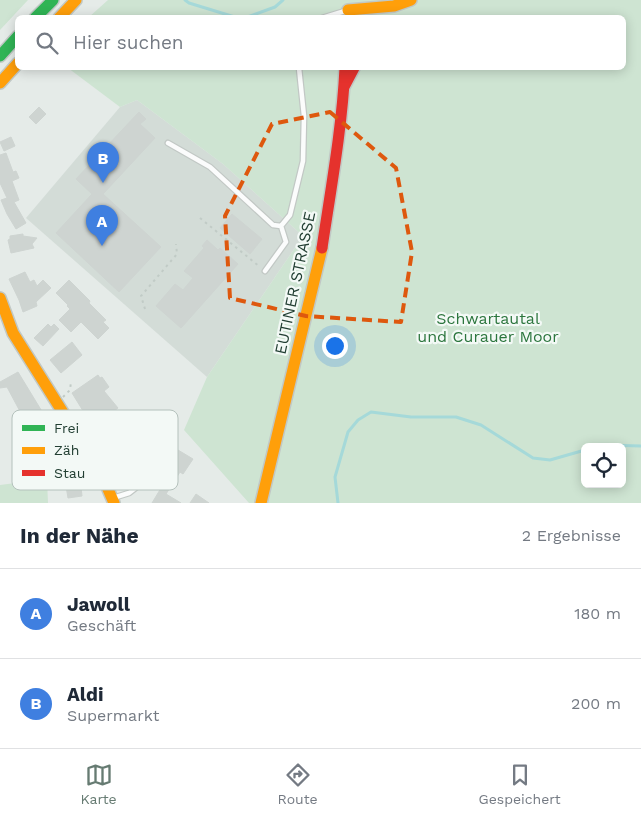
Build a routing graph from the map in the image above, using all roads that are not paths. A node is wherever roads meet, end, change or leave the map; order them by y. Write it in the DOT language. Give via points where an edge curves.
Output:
graph roads {
  1 [pos="53,0"];
  2 [pos="76,0"];
  3 [pos="377,0"];
  4 [pos="411,0"];
  5 [pos="422,0"];
  6 [pos="348,9"];
  7 [pos="393,12"];
  8 [pos="38,15"];
  9 [pos="62,15"];
  10 [pos="331,15"];
  11 [pos="15,39"];
  12 [pos="0,56"];
  13 [pos="15,66"];
  14 [pos="299,70"];
  15 [pos="345,70"];
  16 [pos="353,70"];
  17 [pos="0,83"];
  18 [pos="344,87"];
  19 [pos="168,143"];
  20 [pos="282,226"];
  21 [pos="265,271"];
  22 [pos="0,298"];
  23 [pos="60,410"];
  24 [pos="134,490"];
  25 [pos="113,501"];
  26 [pos="261,503"];
  1 -- 8 [label="main road"];
  2 -- 9 [label="main road"];
  3 -- 7 [label="main road"];
  4 -- 7 [label="main road"];
  5 -- 7 [label="main road" via="406,11"];
  6 -- 7 [label="main road"];
  6 -- 10 [label="lane"];
  11 -- 12 [label="main road"];
  13 -- 17 [label="main road"];
  14 -- 20 [label="lane" via="304,116 303,161 290,215"];
  15 -- 18 [label="main road, EUTINER STRASSE"];
  16 -- 18 [label="main road"];
  18 -- 26 [label="main road, EUTINER STRASSE" via="321,252"];
  19 -- 20 [label="lane" via="210,167 273,225"];
  20 -- 21 [label="lane" via="286,242"];
  22 -- 23 [label="main road" via="13,333"];
  24 -- 25 [label="lane"];
}
